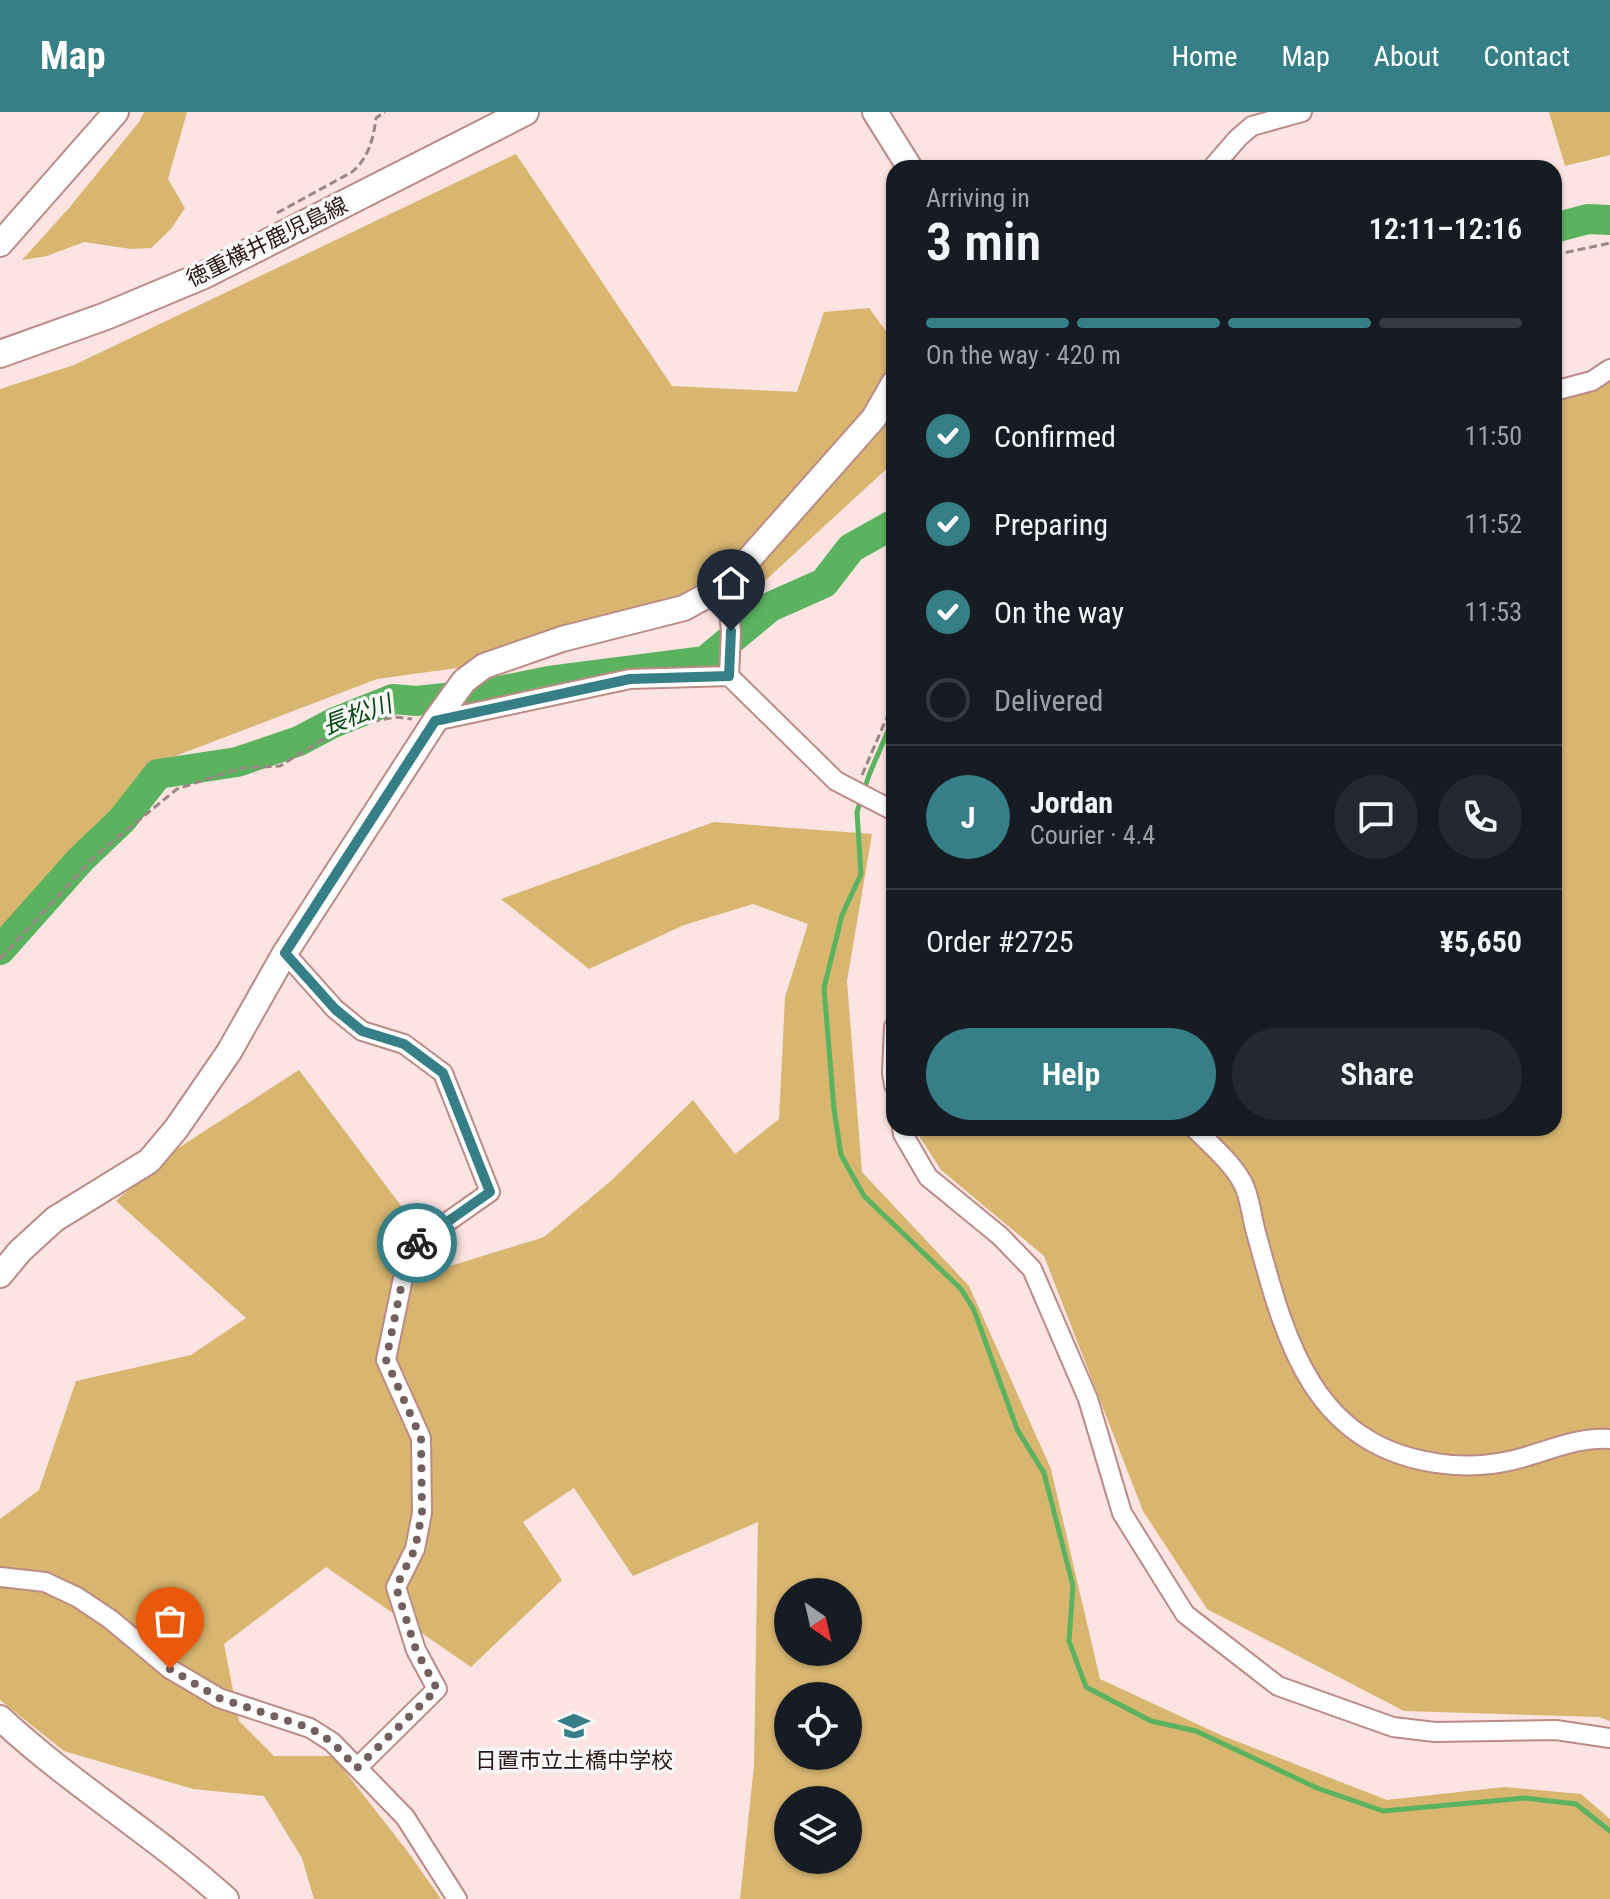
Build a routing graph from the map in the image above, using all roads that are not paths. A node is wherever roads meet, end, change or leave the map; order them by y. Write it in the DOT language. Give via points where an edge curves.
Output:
graph roads {
  1 [pos="116,112"];
  2 [pos="525,112"];
  3 [pos="875,112"];
  4 [pos="1302,112"];
  5 [pos="905,160"];
  6 [pos="1219,160"];
  7 [pos="0,244"];
  8 [pos="0,354"];
  9 [pos="1610,369"];
  10 [pos="1562,389"];
  11 [pos="886,395"];
  12 [pos="726,585"];
  13 [pos="730,669"];
  14 [pos="439,716"];
  15 [pos="886,807"];
  16 [pos="285,953"];
  17 [pos="904,1136"];
  18 [pos="1203,1136"];
  19 [pos="0,1275"];
  20 [pos="1610,1439"];
  21 [pos="0,1577"];
  22 [pos="0,1718"];
  23 [pos="1610,1738"];
  24 [pos="357,1768"];
  25 [pos="226,1899"];
  26 [pos="457,1899"];
  1 -- 7 [label="street"];
  2 -- 8 [label="main road, 徳重横井鹿児島線" via="204,275"];
  3 -- 5 [label="street"];
  4 -- 6 [label="street" via="1252,126"];
  9 -- 10 [label="street" via="1592,381"];
  11 -- 12 [label="street" via="864,429"];
  12 -- 13 [label="street"];
  12 -- 14 [label="street" via="684,608 562,639 484,666 464,681"];
  13 -- 14 [label="street" via="630,679"];
  13 -- 15 [label="street" via="836,781"];
  14 -- 16 [label="street"];
  16 -- 19 [label="street" via="229,1052 149,1161 55,1219"];
  16 -- 24 [label="street" via="362,1031 404,1044 443,1073 490,1192 409,1249 386,1360 421,1438 422,1513 415,1549 396,1587 416,1650 437,1689"];
  17 -- 23 [label="street" via="928,1177 1032,1269 1088,1399 1122,1513 1185,1614 1278,1686 1393,1727 1435,1732 1556,1730"];
  18 -- 20 [label="street" via="1245,1187 1295,1356 1348,1428 1393,1453 1466,1465 1507,1462 1576,1442"];
  21 -- 24 [label="street" via="45,1582 77,1597 170,1669 219,1698 310,1728"];
  22 -- 25 [label="street"];
  24 -- 26 [label="street" via="405,1817"];
}
